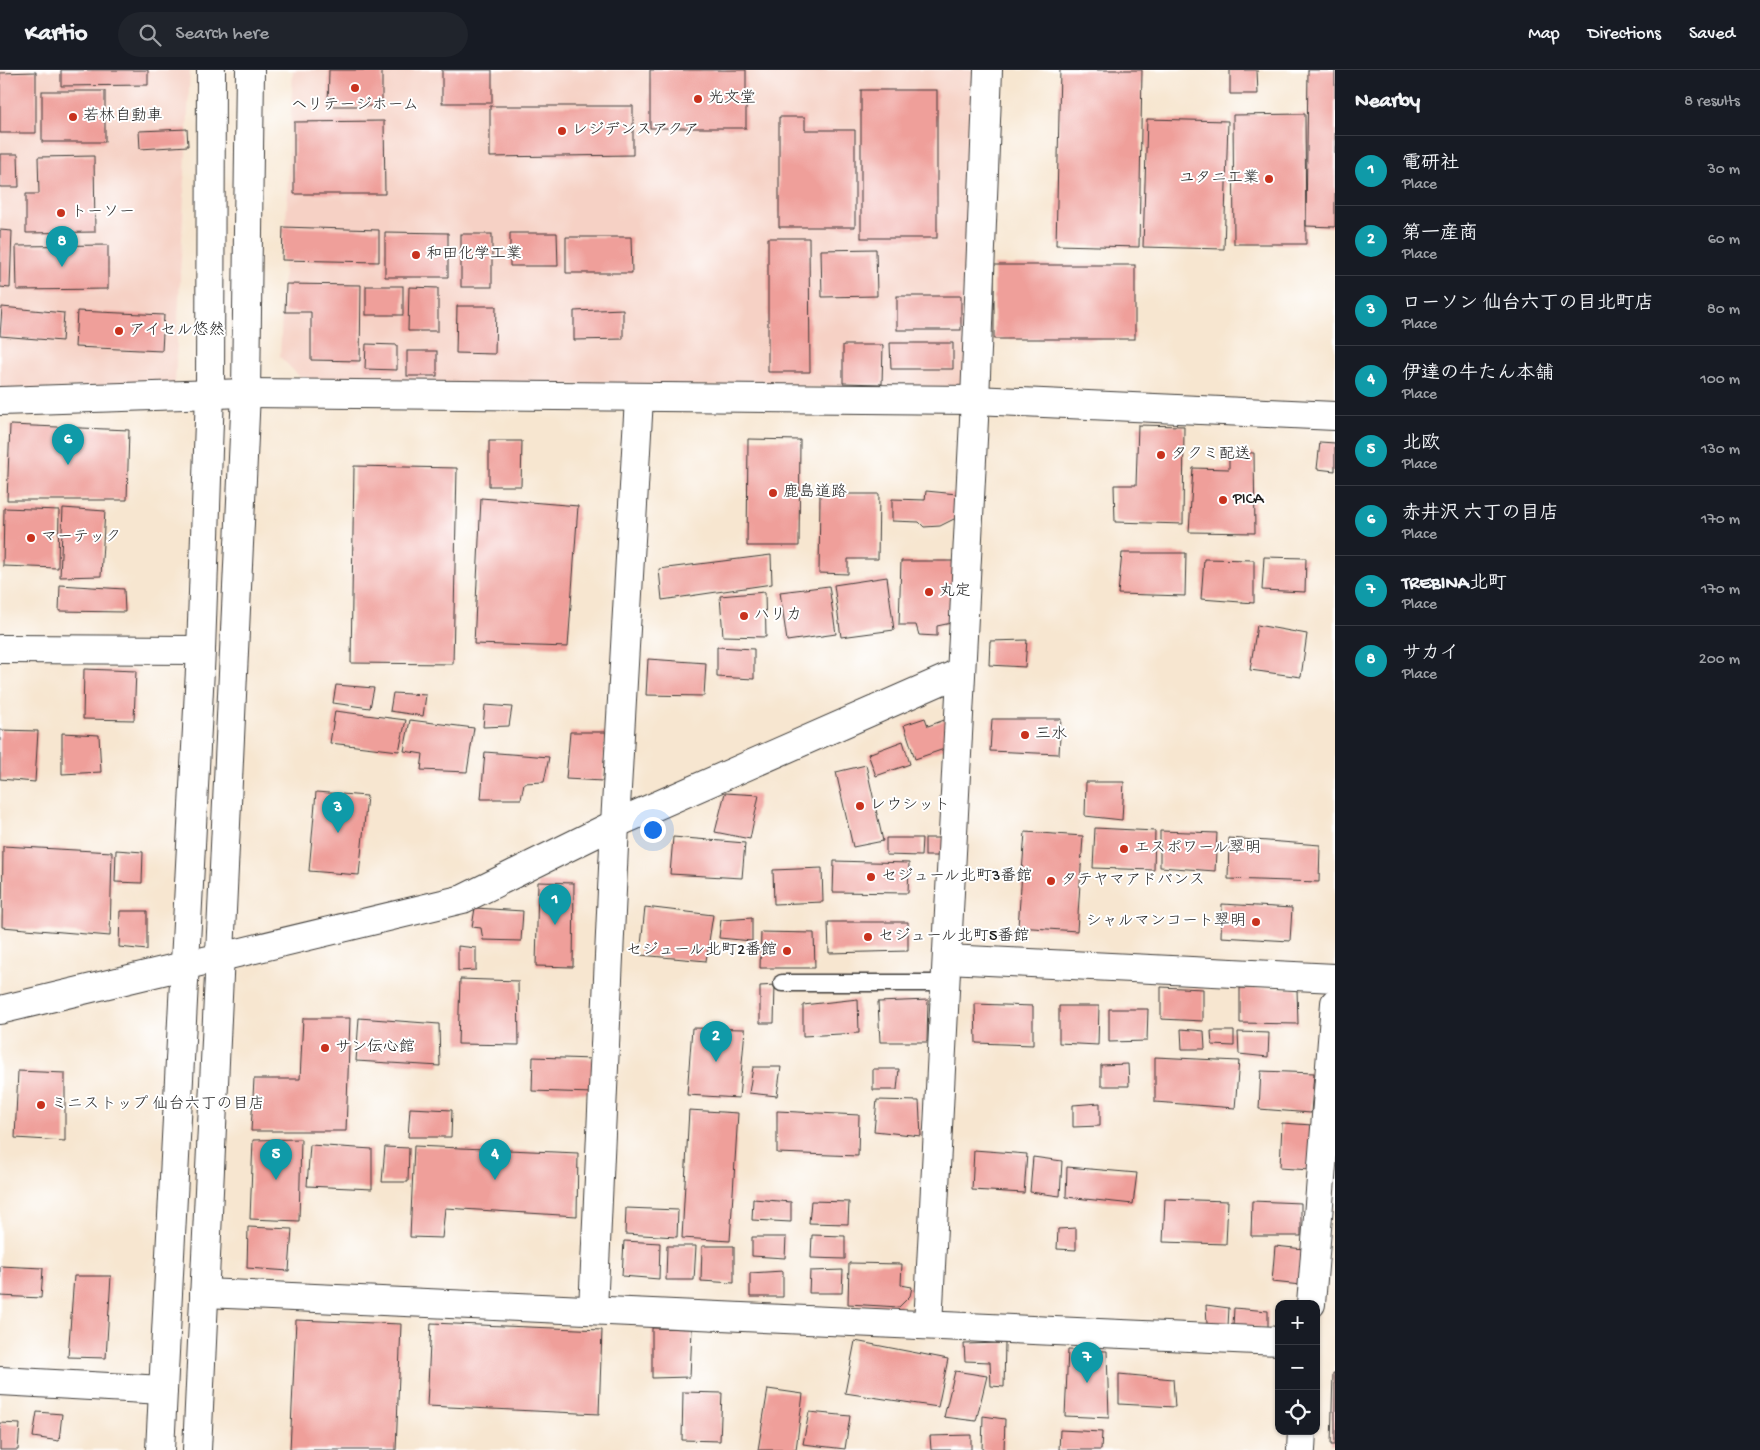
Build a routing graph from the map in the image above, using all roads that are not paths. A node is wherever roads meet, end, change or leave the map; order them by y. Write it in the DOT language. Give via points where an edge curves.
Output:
graph roads {
  1 [pos="211,70"];
  2 [pos="250,70"];
  3 [pos="988,70"];
  4 [pos="246,393"];
  5 [pos="210,394"];
  6 [pos="639,398"];
  7 [pos="975,400"];
  8 [pos="0,401"];
  9 [pos="1335,416"];
  10 [pos="0,649"];
  11 [pos="201,650"];
  12 [pos="961,672"];
  13 [pos="616,824"];
  14 [pos="222,958"];
  15 [pos="185,967"];
  16 [pos="946,971"];
  17 [pos="1335,978"];
  18 [pos="782,983"];
  19 [pos="1335,1002"];
  20 [pos="0,1010"];
  21 [pos="1326,1235"];
  22 [pos="204,1293"];
  23 [pos="1312,1300"];
  24 [pos="593,1310"];
  25 [pos="928,1325"];
  26 [pos="1275,1342"];
  27 [pos="0,1381"];
  28 [pos="163,1390"];
  29 [pos="1302,1435"];
  30 [pos="160,1450"];
  31 [pos="197,1450"];
  32 [pos="1301,1450"];
  1 -- 5 [label="street"];
  2 -- 4 [label="street"];
  3 -- 7 [label="street"];
  4 -- 5 [label="street"];
  4 -- 6 [label="street"];
  4 -- 14 [label="street"];
  5 -- 8 [label="street"];
  5 -- 11 [label="street"];
  6 -- 7 [label="street"];
  6 -- 13 [label="street"];
  7 -- 9 [label="street"];
  7 -- 12 [label="street"];
  10 -- 11 [label="street"];
  11 -- 15 [label="street"];
  12 -- 13 [label="street"];
  12 -- 16 [label="street"];
  13 -- 14 [label="street" via="464,899"];
  13 -- 24 [label="street"];
  14 -- 15 [label="street"];
  14 -- 22 [label="street"];
  15 -- 20 [label="street"];
  15 -- 28 [label="street"];
  16 -- 17 [label="street"];
  16 -- 18 [label="lane"];
  16 -- 25 [label="street"];
  19 -- 21 [label="street"];
  21 -- 23 [label="street"];
  22 -- 24 [label="street"];
  22 -- 31 [label="street"];
  24 -- 25 [label="street"];
  25 -- 26 [label="street"];
  27 -- 28 [label="street"];
  28 -- 30 [label="street"];
  29 -- 32 [label="street"];
}
